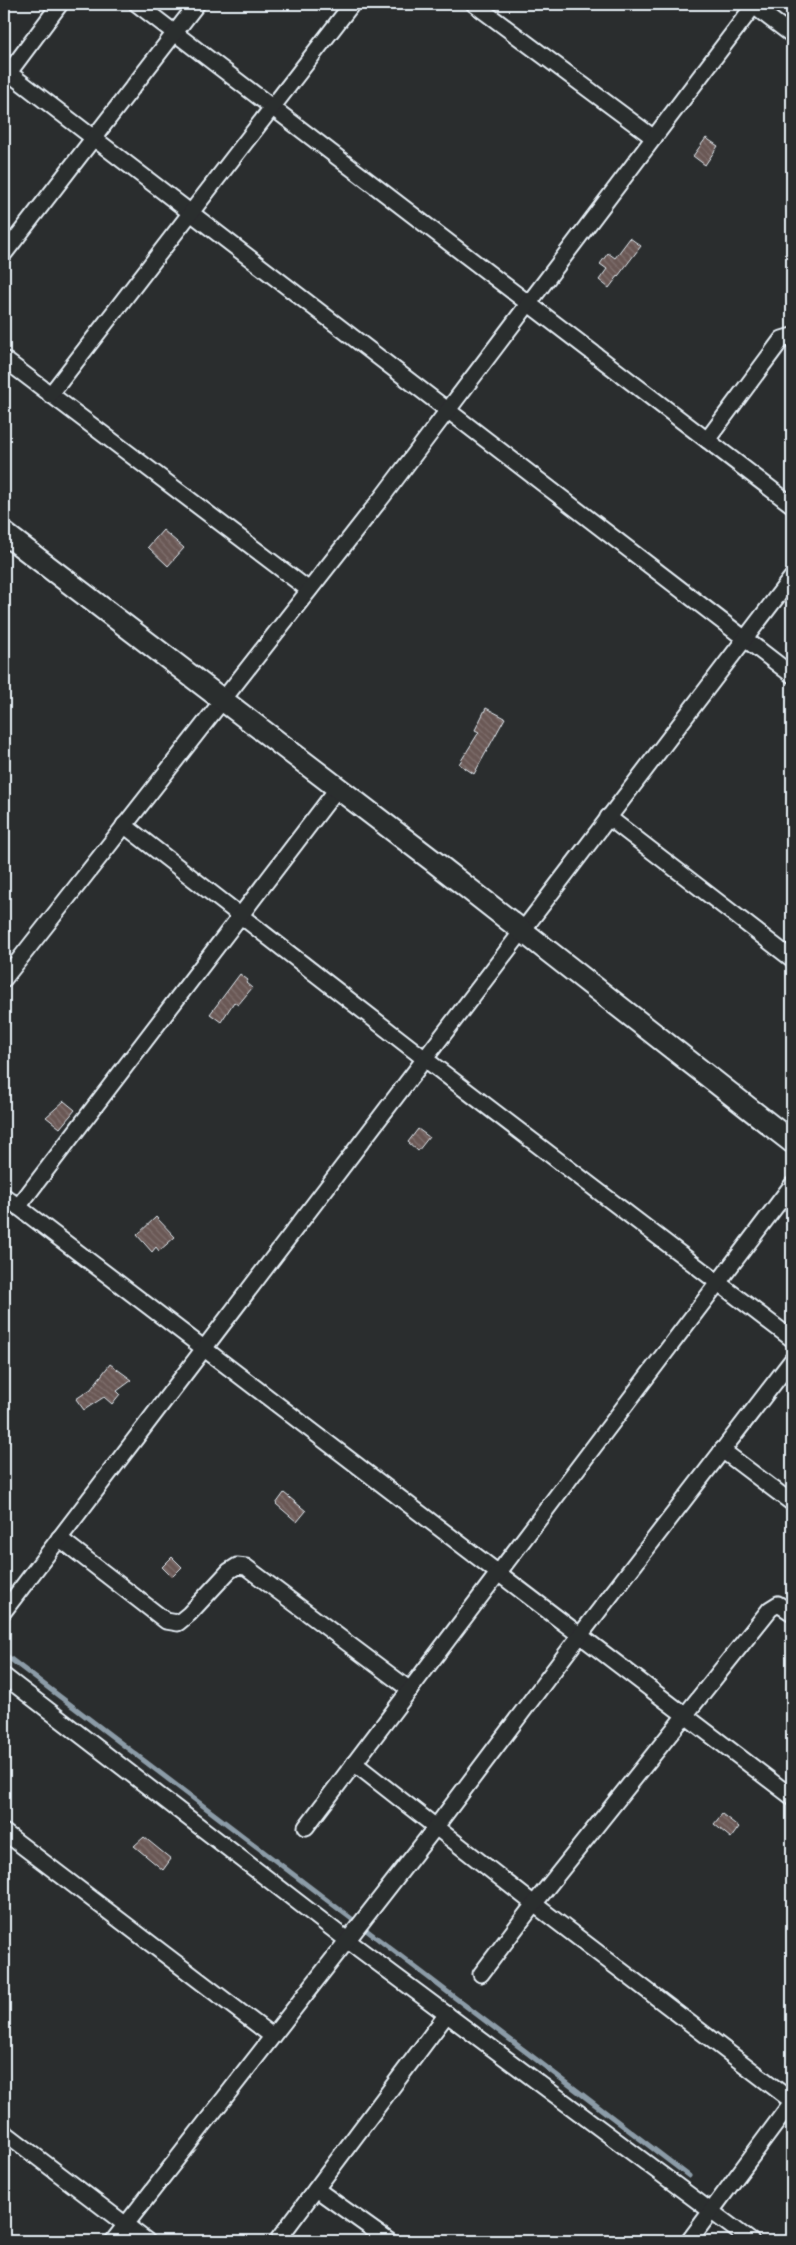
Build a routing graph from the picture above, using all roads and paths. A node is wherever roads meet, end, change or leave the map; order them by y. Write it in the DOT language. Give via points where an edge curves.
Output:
graph roads {
  1 [pos="60,4"];
  2 [pos="137,4"];
  3 [pos="197,4"];
  4 [pos="352,4"];
  5 [pos="474,4"];
  6 [pos="753,4"];
  7 [pos="175,33"];
  8 [pos="792,35"];
  9 [pos="6,76"];
  10 [pos="272,107"];
  11 [pos="93,138"];
  12 [pos="654,138"];
  13 [pos="191,212"];
  14 [pos="4,254"];
  15 [pos="527,303"];
  16 [pos="792,336"];
  17 [pos="4,359"];
  18 [pos="50,395"];
  19 [pos="447,411"];
  20 [pos="708,440"];
  21 [pos="792,505"];
  22 [pos="4,533"];
  23 [pos="792,577"];
  24 [pos="309,590"];
  25 [pos="745,639"];
  26 [pos="792,675"];
  27 [pos="222,700"];
  28 [pos="337,789"];
  29 [pos="608,817"];
  30 [pos="124,825"];
  31 [pos="241,916"];
  32 [pos="521,932"];
  33 [pos="792,959"];
  34 [pos="4,979"];
  35 [pos="425,1059"];
  36 [pos="792,1142"];
  37 [pos="792,1184"];
  38 [pos="4,1196"];
  39 [pos="18,1208"];
  40 [pos="717,1282"];
  41 [pos="792,1339"];
  42 [pos="203,1348"];
  43 [pos="792,1360"];
  44 [pos="722,1450"];
  45 [pos="792,1503"];
  46 [pos="59,1538"];
  47 [pos="500,1573"];
  48 [pos="4,1611"];
  49 [pos="792,1613"];
  50 [pos="581,1634"];
  51 [pos="4,1676"];
  52 [pos="410,1690"];
  53 [pos="684,1714"];
  54 [pos="354,1763"];
  55 [pos="792,1797"];
  56 [pos="306,1827"];
  57 [pos="436,1828"];
  58 [pos="4,1832"];
  59 [pos="534,1904"];
  60 [pos="347,1940"];
  61 [pos="481,1974"];
  62 [pos="447,2014"];
  63 [pos="272,2036"];
  64 [pos="792,2101"];
  65 [pos="4,2132"];
  66 [pos="316,2189"];
  67 [pos="711,2212"];
  68 [pos="126,2225"];
  69 [pos="113,2241"];
  70 [pos="147,2241"];
  71 [pos="278,2241"];
  72 [pos="389,2241"];
  73 [pos="689,2241"];
  74 [pos="751,2241"];
  1 -- 9 [label="street"];
  2 -- 7 [label="street"];
  3 -- 7 [label="street"];
  4 -- 10 [label="street"];
  5 -- 12 [label="street"];
  6 -- 8 [label="street"];
  6 -- 12 [label="street"];
  7 -- 10 [label="street"];
  7 -- 11 [label="street"];
  9 -- 11 [label="street"];
  10 -- 13 [label="street"];
  10 -- 15 [label="street"];
  11 -- 13 [label="street"];
  11 -- 14 [label="street"];
  12 -- 15 [label="street"];
  13 -- 18 [label="street"];
  13 -- 19 [label="street"];
  15 -- 19 [label="street"];
  15 -- 20 [label="street"];
  16 -- 20 [label="street" via="782,339"];
  17 -- 18 [label="street"];
  18 -- 24 [label="street"];
  19 -- 24 [label="street"];
  19 -- 25 [label="street"];
  20 -- 21 [label="street"];
  22 -- 27 [label="street"];
  23 -- 25 [label="street"];
  24 -- 27 [label="street"];
  25 -- 26 [label="street"];
  25 -- 29 [label="street"];
  27 -- 28 [label="street"];
  27 -- 30 [label="street"];
  28 -- 31 [label="street"];
  28 -- 32 [label="street"];
  29 -- 32 [label="street"];
  29 -- 33 [label="street"];
  30 -- 31 [label="street"];
  30 -- 34 [label="street"];
  31 -- 35 [label="street"];
  31 -- 39 [label="street"];
  32 -- 35 [label="street"];
  32 -- 36 [label="street"];
  35 -- 40 [label="street"];
  35 -- 42 [label="street"];
  37 -- 40 [label="street"];
  38 -- 39 [label="street"];
  39 -- 42 [label="street"];
  40 -- 41 [label="street"];
  40 -- 47 [label="street"];
  42 -- 46 [label="street"];
  42 -- 47 [label="street"];
  43 -- 44 [label="street"];
  44 -- 45 [label="street"];
  44 -- 50 [label="street"];
  46 -- 48 [label="street"];
  46 -- 52 [label="street" via="166,1620 178,1623 229,1571 237,1566 246,1567"];
  47 -- 50 [label="street"];
  47 -- 52 [label="street"];
  49 -- 53 [label="street" via="778,1604 770,1609"];
  50 -- 53 [label="street"];
  50 -- 57 [label="street"];
  51 -- 60 [label="street"];
  52 -- 54 [label="street"];
  53 -- 55 [label="street"];
  53 -- 59 [label="street"];
  54 -- 56 [label="street"];
  54 -- 57 [label="street"];
  57 -- 59 [label="street"];
  57 -- 60 [label="street"];
  58 -- 63 [label="street"];
  59 -- 61 [label="street"];
  59 -- 64 [label="street"];
  60 -- 62 [label="street"];
  60 -- 63 [label="street"];
  62 -- 66 [label="street"];
  62 -- 67 [label="street"];
  63 -- 68 [label="street"];
  64 -- 67 [label="street"];
  65 -- 68 [label="street"];
  66 -- 71 [label="street"];
  66 -- 72 [label="street"];
  67 -- 73 [label="street"];
  67 -- 74 [label="street"];
  68 -- 69 [label="street"];
  68 -- 70 [label="street"];
}
